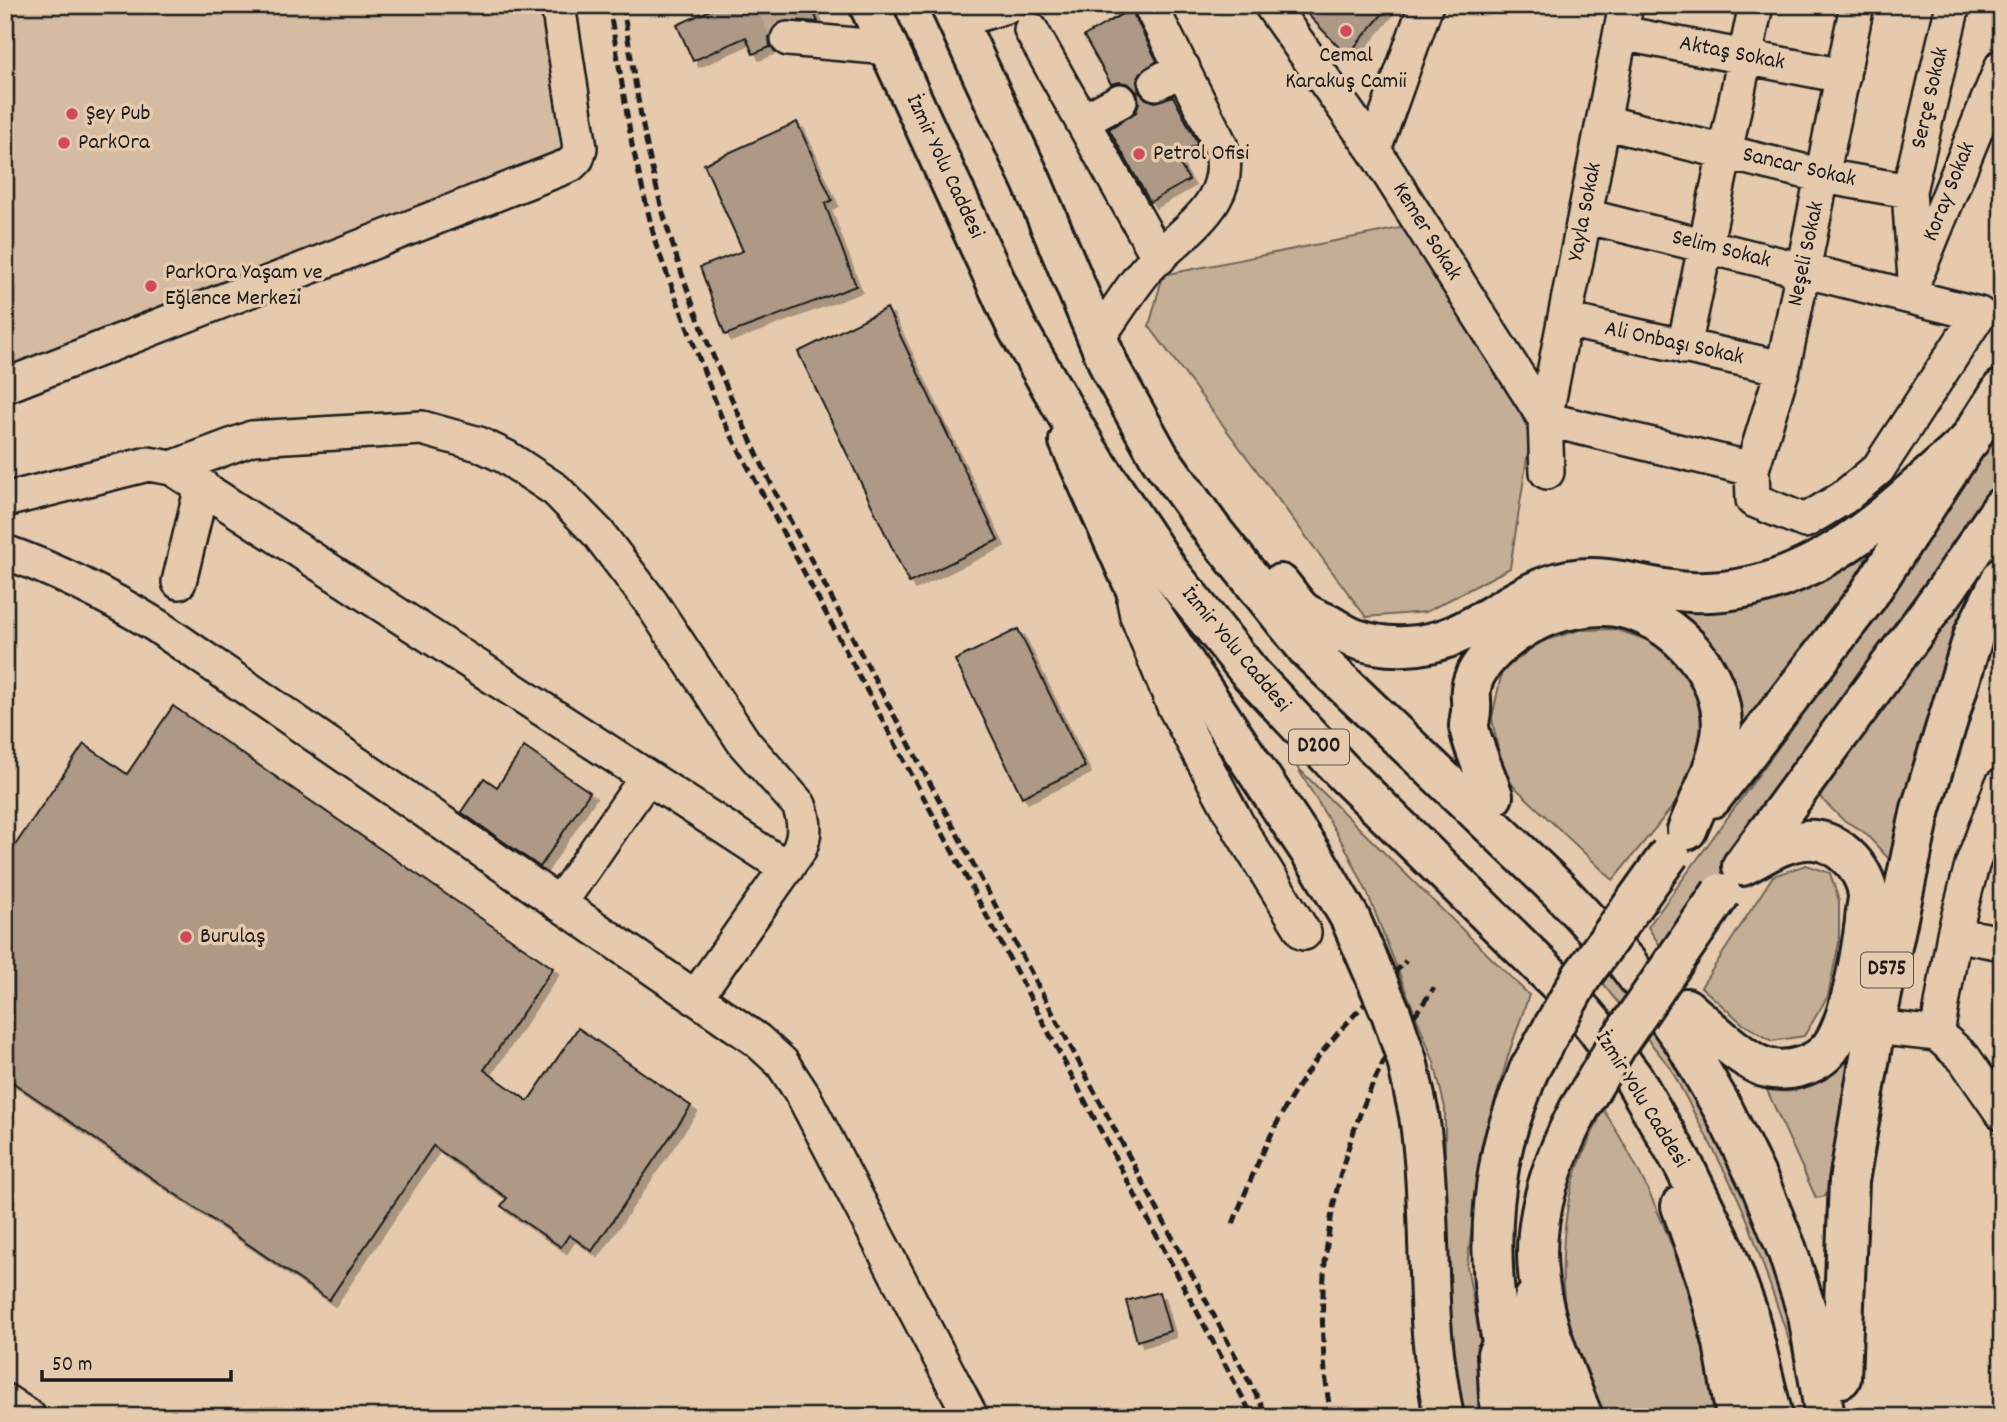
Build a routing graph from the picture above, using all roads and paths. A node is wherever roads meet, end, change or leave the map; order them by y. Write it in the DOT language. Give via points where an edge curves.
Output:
graph roads {
  1 [pos="558,5"];
  2 [pos="869,5"];
  3 [pos="1150,5"];
  4 [pos="1271,5"];
  5 [pos="1426,5"];
  6 [pos="1756,5"];
  7 [pos="1857,5"];
  8 [pos="1953,5"];
  9 [pos="953,13"];
  10 [pos="1021,18"];
  11 [pos="1623,19"];
  12 [pos="788,39"];
  13 [pos="889,48"];
  14 [pos="1745,57"];
  15 [pos="2002,66"];
  16 [pos="1843,76"];
  17 [pos="1121,101"];
  18 [pos="1083,121"];
  19 [pos="1603,122"];
  20 [pos="1374,150"];
  21 [pos="1725,151"];
  22 [pos="1823,176"];
  23 [pos="1909,191"];
  24 [pos="1585,216"];
  25 [pos="1706,246"];
  26 [pos="1159,258"];
  27 [pos="1803,270"];
  28 [pos="1565,320"];
  29 [pos="1017,328"];
  30 [pos="1098,338"];
  31 [pos="1684,346"];
  32 [pos="1783,368"];
  33 [pos="5,386"];
  34 [pos="2002,389"];
  35 [pos="1133,409"];
  36 [pos="1545,419"];
  37 [pos="1970,440"];
  38 [pos="172,468"];
  39 [pos="1547,472"];
  40 [pos="1752,484"];
  41 [pos="202,486"];
  42 [pos="5,500"];
  43 [pos="2002,508"];
  44 [pos="5,552"];
  45 [pos="2002,577"];
  46 [pos="179,582"];
  47 [pos="1135,588"];
  48 [pos="1302,611"];
  49 [pos="647,777"];
  50 [pos="2002,785"];
  51 [pos="1493,796"];
  52 [pos="1679,841"];
  53 [pos="787,868"];
  54 [pos="1732,880"];
  55 [pos="559,904"];
  56 [pos="1304,933"];
  57 [pos="1954,934"];
  58 [pos="2002,943"];
  59 [pos="695,998"];
  60 [pos="1686,1008"];
  61 [pos="1875,1027"];
  62 [pos="1937,1034"];
  63 [pos="1964,1058"];
  64 [pos="2002,1064"];
  65 [pos="1634,1079"];
  66 [pos="2002,1113"];
  67 [pos="1537,1253"];
  68 [pos="1492,1265"];
  69 [pos="1841,1378"];
  70 [pos="5,1401"];
  71 [pos="29,1417"];
  72 [pos="971,1417"];
  73 [pos="1444,1417"];
  74 [pos="1500,1417"];
  75 [pos="1523,1417"];
  76 [pos="1553,1417"];
  77 [pos="1583,1417"];
  78 [pos="1736,1417"];
  79 [pos="1773,1417"];
  80 [pos="1825,1417"];
  81 [pos="1846,1417"];
  1 -- 33 [label="street" via="580,148 570,165"];
  2 -- 13 [label="main road, İzmir Yolu Caddesi / D200"];
  3 -- 26 [label="street" via="1169,76 1220,144 1225,166 1221,188 1209,208"];
  4 -- 20 [label="street, Kemer Sokak"];
  5 -- 20 [label="street"];
  6 -- 14 [label="street"];
  7 -- 16 [label="street, Neşeli Sokak"];
  8 -- 23 [label="street, Serçe Sokak"];
  9 -- 10 [label="street"];
  9 -- 30 [label="main road, D200"];
  10 -- 18 [label="street"];
  11 -- 14 [label="street, Aktaş Sokak"];
  11 -- 19 [label="street, Yayla Sokak"];
  12 -- 13 [label="street"];
  13 -- 29 [label="main road, İzmir Yolu Caddesi / D200"];
  14 -- 16 [label="street, Aktaş Sokak"];
  14 -- 21 [label="street"];
  15 -- 23 [label="street, Koray Sokak" via="1914,279"];
  16 -- 22 [label="street, Neşeli Sokak"];
  17 -- 18 [label="street"];
  18 -- 26 [label="street"];
  19 -- 21 [label="street, Sancar Sokak"];
  19 -- 24 [label="street, Yayla Sokak"];
  20 -- 36 [label="street, Kemer Sokak"];
  21 -- 22 [label="street, Sancar Sokak"];
  21 -- 25 [label="street"];
  22 -- 23 [label="street, Sancar Sokak"];
  22 -- 27 [label="street, Neşeli Sokak"];
  24 -- 25 [label="street, Selim Sokak"];
  24 -- 28 [label="street, Yayla Sokak"];
  25 -- 27 [label="street, Selim Sokak"];
  25 -- 31 [label="street"];
  26 -- 30 [label="street"];
  27 -- 32 [label="street, Neşeli Sokak"];
  27 -- 40 [label="street, Selim Sokak" via="1979,314 1878,469 1843,498 1805,521"];
  28 -- 31 [label="street, Ali Onbaşı Sokak"];
  28 -- 36 [label="street, Yayla Sokak"];
  29 -- 47 [label="main road"];
  29 -- 65 [label="main road, İzmir Yolu Caddesi / D200" via="1088,451 1170,573 1251,674 1344,773 1558,983"];
  30 -- 35 [label="main road, D200"];
  31 -- 32 [label="street, Ali Onbaşı Sokak"];
  32 -- 40 [label="street, Neşeli Sokak"];
  34 -- 37 [label="main road"];
  35 -- 48 [label="main road"];
  35 -- 80 [label="main road, D200" via="1160,458 1205,520 1308,650 1559,890 1627,963 1684,1041 1761,1186 1787,1250 1808,1315"];
  36 -- 39 [label="street"];
  36 -- 40 [label="street"];
  37 -- 48 [label="main road" via="1867,531 1777,581 1689,592 1621,580 1570,580 1532,593 1457,634 1408,645 1355,639"];
  37 -- 52 [label="main road" via="1867,597"];
  38 -- 41 [label="street"];
  38 -- 42 [label="street" via="148,464"];
  38 -- 53 [label="street" via="252,438 422,428 479,444 532,472 598,533 650,601 745,744 799,805 804,839"];
  41 -- 46 [label="street"];
  41 -- 49 [label="street"];
  43 -- 54 [label="main road"];
  44 -- 55 [label="street" via="99,591 157,626"];
  45 -- 61 [label="main road, D575" via="1974,634 1921,809"];
  47 -- 56 [label="street" via="1138,616 1174,706 1241,831"];
  47 -- 73 [label="main road, bridge" via="1319,865 1350,918 1391,1013 1407,1060 1426,1157 1431,1321"];
  48 -- 51 [label="main road"];
  49 -- 53 [label="street"];
  49 -- 55 [label="street"];
  50 -- 57 [label="street" via="1972,865"];
  51 -- 52 [label="main road" via="1469,727 1471,687 1480,668 1493,651 1533,622 1576,608 1626,609 1667,628 1686,644 1715,685 1722,733 1716,759"];
  51 -- 60 [label="main road" via="1645,951"];
  52 -- 68 [label="main road, bridge" via="1580,979 1529,1070 1500,1161"];
  53 -- 59 [label="street"];
  54 -- 60 [label="main road" via="1788,843 1807,839 1824,841 1851,859 1868,894 1860,964 1839,1033 1818,1060 1786,1069 1766,1068 1748,1059"];
  54 -- 67 [label="main road, bridge" via="1618,1043 1578,1111 1558,1150"];
  55 -- 59 [label="street"];
  57 -- 58 [label="street"];
  57 -- 62 [label="street"];
  59 -- 72 [label="street" via="782,1063"];
  60 -- 69 [label="main road, D575" via="1770,1164 1792,1219"];
  61 -- 62 [label="street"];
  61 -- 69 [label="main road, D575" via="1849,1181"];
  62 -- 63 [label="street"];
  63 -- 64 [label="street"];
  63 -- 66 [label="street"];
  65 -- 78 [label="main road" via="1706,1278"];
  65 -- 79 [label="main road, İzmir Yolu Caddesi / D200" via="1724,1248 1747,1310"];
  67 -- 76 [label="main road" via="1536,1352"];
  67 -- 77 [label="main road" via="1542,1300"];
  68 -- 74 [label="main road"];
  68 -- 75 [label="main road" via="1504,1352"];
  69 -- 81 [label="main road, D575"];
  70 -- 71 [label="street"];
}
